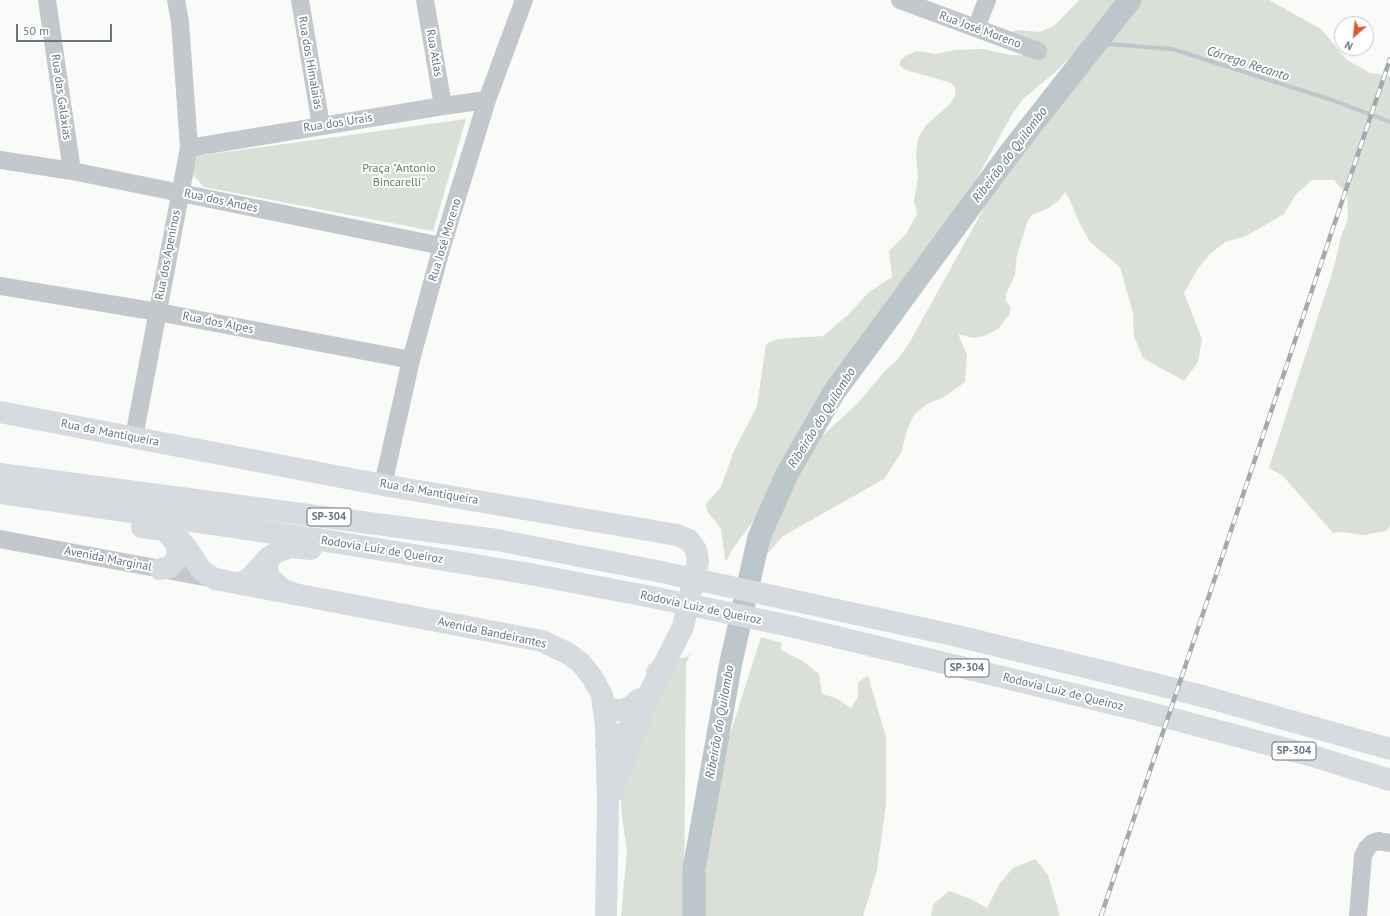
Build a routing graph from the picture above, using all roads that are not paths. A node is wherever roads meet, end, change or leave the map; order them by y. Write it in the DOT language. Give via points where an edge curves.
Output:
graph roads {
  1 [pos="47,0"];
  2 [pos="176,0"];
  3 [pos="300,0"];
  4 [pos="425,0"];
  5 [pos="524,0"];
  6 [pos="900,0"];
  7 [pos="987,0"];
  8 [pos="976,28"];
  9 [pos="1038,51"];
  10 [pos="487,100"];
  11 [pos="443,106"];
  12 [pos="321,126"];
  13 [pos="190,148"];
  14 [pos="0,160"];
  15 [pos="72,171"];
  16 [pos="180,192"];
  17 [pos="442,246"];
  18 [pos="0,286"];
  19 [pos="158,312"];
  20 [pos="411,360"];
  21 [pos="0,412"];
  22 [pos="134,437"];
  23 [pos="0,474"];
  24 [pos="383,485"];
  25 [pos="0,493"];
  26 [pos="0,505"];
  27 [pos="164,530"];
  28 [pos="0,539"];
  29 [pos="268,558"];
  30 [pos="160,569"];
  31 [pos="511,571"];
  32 [pos="215,579"];
  33 [pos="240,584"];
  34 [pos="294,594"];
  35 [pos="646,699"];
  36 [pos="603,706"];
  37 [pos="606,740"];
  38 [pos="1390,749"];
  39 [pos="1386,779"];
  40 [pos="608,804"];
  41 [pos="1390,842"];
  42 [pos="606,916"];
  43 [pos="1358,916"];
  1 -- 15 [label="street, Rua das Galáxias"];
  2 -- 13 [label="street, Rua dos Apeninos"];
  3 -- 12 [label="street, Rua dos Himalaias"];
  4 -- 11 [label="street, Rua Atlas"];
  5 -- 10 [label="street, Rua José Moreno"];
  6 -- 8 [label="street, Rua José Moreno"];
  7 -- 8 [label="street"];
  8 -- 9 [label="street, Rua José Moreno"];
  10 -- 11 [label="street, Rua dos Urais"];
  10 -- 17 [label="street, Rua José Moreno"];
  11 -- 12 [label="street, Rua dos Urais"];
  12 -- 13 [label="street, Rua dos Urais"];
  13 -- 16 [label="street, Rua dos Apeninos"];
  14 -- 15 [label="street, Rua dos Andes"];
  15 -- 16 [label="street, Rua dos Andes"];
  16 -- 17 [label="street, Rua dos Andes"];
  16 -- 19 [label="street, Rua dos Apeninos"];
  17 -- 20 [label="street, Rua José Moreno"];
  18 -- 19 [label="street, Rua dos Alpes"];
  19 -- 20 [label="street, Rua dos Alpes"];
  19 -- 22 [label="street, Rua dos Apeninos"];
  20 -- 24 [label="street, Rua José Moreno"];
  21 -- 22 [label="main road, Rua da Mantiqueira"];
  22 -- 24 [label="main road, Rua da Mantiqueira"];
  23 -- 38 [label="main road, Rodovia Luiz de Queiroz / SP-304" via="497,540 657,571 953,635 1147,682"];
  24 -- 35 [label="main road, Rua da Mantiqueira" via="677,535 689,540 696,550 698,561 683,627"];
  25 -- 31 [label="main road, Rodovia Luiz de Queiroz / SP-304" via="322,540"];
  26 -- 27 [label="main road"];
  27 -- 30 [label="main road" via="175,542 178,551 176,560 170,567"];
  27 -- 32 [label="main road" via="186,546 202,571"];
  28 -- 30 [label="street, Avenida Marginal"];
  29 -- 31 [label="main road" via="279,550 291,547 425,565"];
  29 -- 33 [label="main road" via="257,572"];
  29 -- 34 [label="main road" via="269,577 282,589"];
  30 -- 32 [label="street, Avenida Marginal"];
  31 -- 39 [label="main road, Rodovia Luiz de Queiroz / SP-304" via="652,597 795,628 1198,725"];
  32 -- 33 [label="main road, Avenida Bandeirantes"];
  33 -- 34 [label="main road, Avenida Bandeirantes"];
  34 -- 36 [label="main road, Avenida Bandeirantes" via="542,641 581,663 602,695"];
  35 -- 36 [label="main road" via="638,700 623,710"];
  35 -- 37 [label="main road, Rua da Mantiqueira" via="628,730 618,739"];
  35 -- 40 [label="main road" via="646,709"];
  36 -- 37 [label="main road, Avenida Bandeirantes"];
  37 -- 40 [label="main road, Avenida Bandeirantes"];
  40 -- 42 [label="main road, Avenida Bandeirantes"];
  41 -- 43 [label="street" via="1378,841 1372,844 1363,856"];
}
